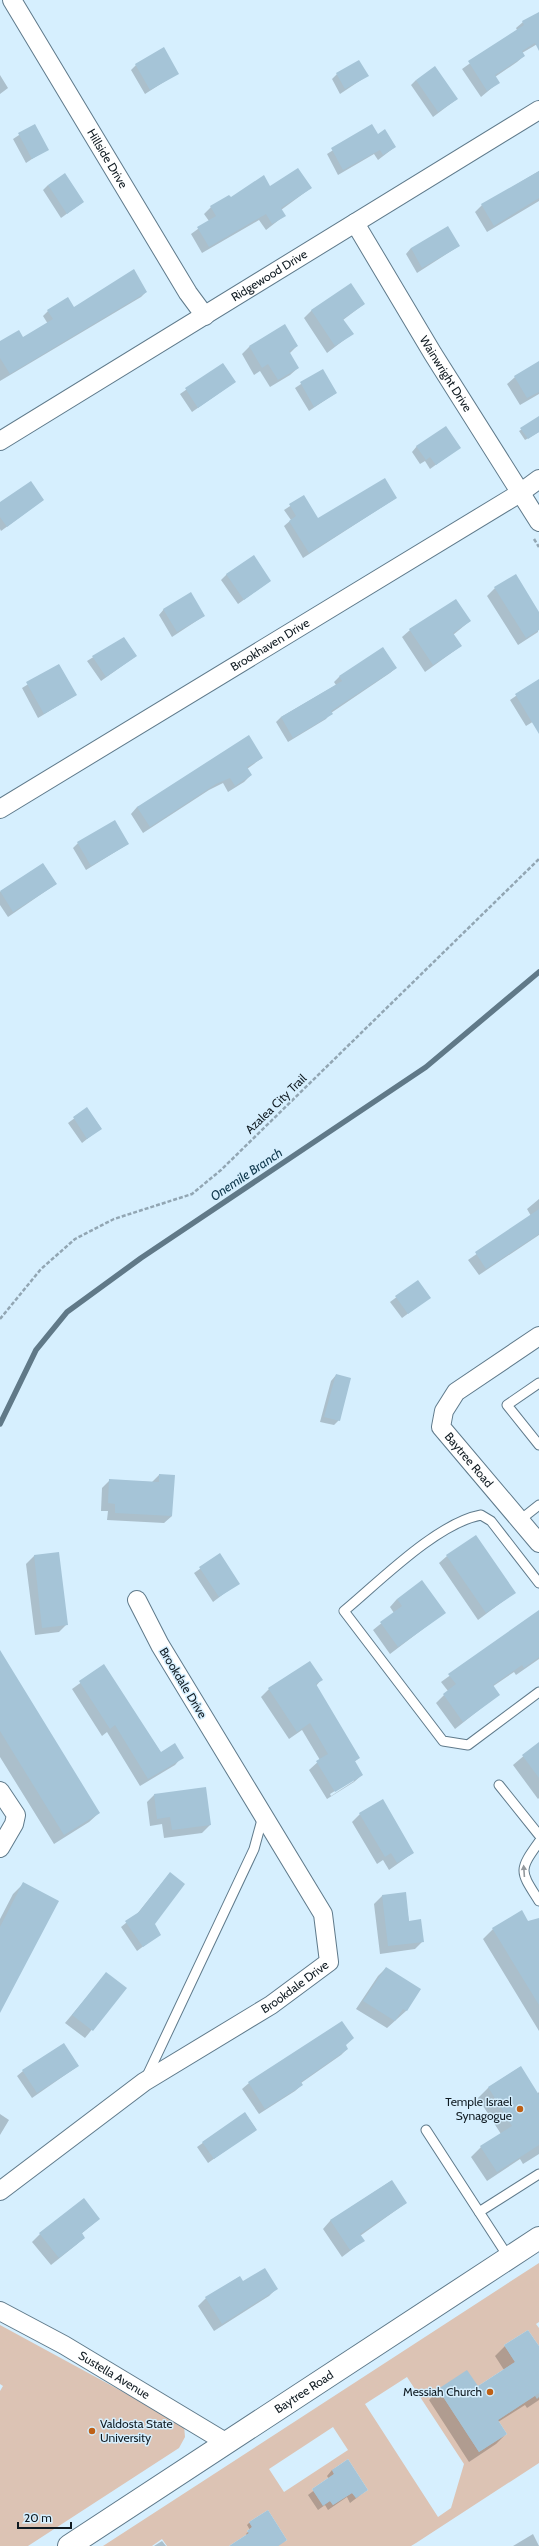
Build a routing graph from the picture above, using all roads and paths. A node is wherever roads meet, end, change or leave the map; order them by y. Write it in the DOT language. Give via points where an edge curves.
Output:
graph roads {
  1 [pos="12,0"];
  2 [pos="539,110"];
  3 [pos="355,223"];
  4 [pos="205,316"];
  5 [pos="0,441"];
  6 [pos="539,478"];
  7 [pos="520,492"];
  8 [pos="539,522"];
  9 [pos="0,809"];
  10 [pos="539,859"];
  11 [pos="0,1319"];
  12 [pos="539,1336"];
  13 [pos="539,1383"];
  14 [pos="539,1445"];
  15 [pos="539,1505"];
  16 [pos="520,1520"];
  17 [pos="539,1543"];
  18 [pos="539,1583"];
  19 [pos="137,1600"];
  20 [pos="539,1692"];
  21 [pos="499,1785"];
  22 [pos="0,1791"];
  23 [pos="264,1815"];
  24 [pos="539,1835"];
  25 [pos="539,1842"];
  26 [pos="0,1847"];
  27 [pos="539,1901"];
  28 [pos="144,2082"];
  29 [pos="426,2130"];
  30 [pos="539,2174"];
  31 [pos="0,2191"];
  32 [pos="479,2212"];
  33 [pos="539,2238"];
  34 [pos="509,2258"];
  35 [pos="0,2311"];
  36 [pos="227,2443"];
  37 [pos="69,2546"];
  1 -- 4 [label="street, Hillside Drive" via="188,293"];
  2 -- 3 [label="street, Ridgewood Drive"];
  3 -- 4 [label="street, Ridgewood Drive"];
  3 -- 7 [label="street, Wainwright Drive"];
  4 -- 5 [label="street, Ridgewood Drive"];
  6 -- 7 [label="street, Brookhaven Drive"];
  7 -- 8 [label="street, Wainwright Drive"];
  7 -- 9 [label="street, Brookhaven Drive"];
  10 -- 11 [label="path, Azalea City Trail" via="221,1170 192,1194 114,1219 75,1239 41,1269"];
  12 -- 16 [label="street, Baytree Road" via="456,1392 444,1411 442,1426"];
  13 -- 14 [label="lane" via="508,1405"];
  15 -- 16 [label="lane"];
  16 -- 17 [label="street, Baytree Road"];
  18 -- 20 [label="lane" via="491,1521 481,1515 469,1517 423,1545 344,1611 443,1741 468,1744"];
  19 -- 23 [label="street, Brookdale Drive" via="160,1645"];
  21 -- 24 [label="lane"];
  22 -- 26 [label="street" via="16,1815 14,1824"];
  23 -- 28 [label="lane" via="254,1849"];
  23 -- 28 [label="street, Brookdale Drive" via="323,1914 329,1962 270,2005"];
  27 -- 25 [label="lane, one-way" via="524,1878 524,1864"];
  28 -- 31 [label="street, Brookdale Drive"];
  29 -- 32 [label="lane"];
  30 -- 32 [label="lane"];
  32 -- 34 [label="lane"];
  33 -- 34 [label="main road, Baytree Road"];
  34 -- 36 [label="main road, Baytree Road"];
  35 -- 36 [label="street, Sustella Avenue" via="64,2345"];
  36 -- 37 [label="main road, Baytree Road"];
}
